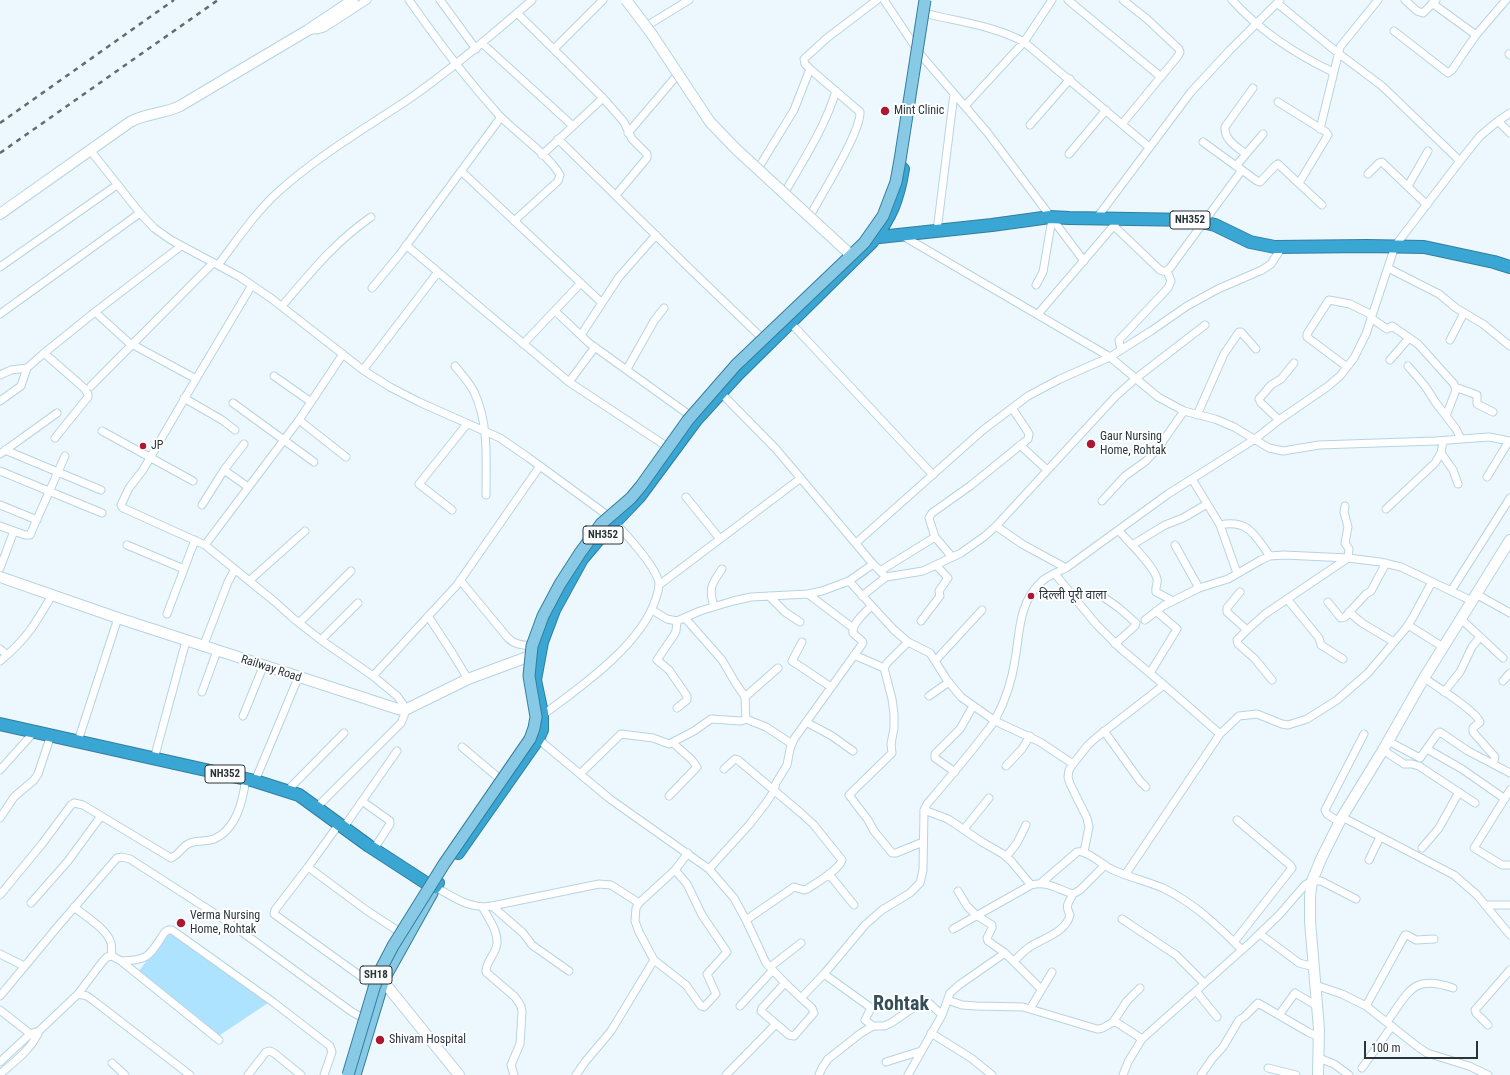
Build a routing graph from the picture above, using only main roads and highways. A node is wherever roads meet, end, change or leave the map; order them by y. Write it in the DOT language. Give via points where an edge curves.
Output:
graph roads {
  1 [pos="920,0"];
  2 [pos="925,0"];
  3 [pos="930,0"];
  4 [pos="917,50"];
  5 [pos="869,238"];
  6 [pos="852,256"];
  7 [pos="1510,267"];
  8 [pos="788,319"];
  9 [pos="717,389"];
  10 [pos="611,519"];
  11 [pos="538,718"];
  12 [pos="0,724"];
  13 [pos="430,885"];
  14 [pos="378,984"];
  15 [pos="347,1075"];
  16 [pos="355,1075"];
  1 -- 4 [label="highway"];
  2 -- 6 [label="main road, bridge" via="896,182 883,216"];
  3 -- 4 [label="highway"];
  4 -- 5 [label="highway" via="890,189"];
  5 -- 6 [label="highway, NH352"];
  5 -- 7 [label="highway, NH352" via="1051,218 1117,222 1194,220 1215,224 1250,242 1275,248 1424,247"];
  6 -- 8 [label="highway, NH352"];
  6 -- 15 [label="main road, bridge" via="736,365 688,420 631,498 601,524 580,552 543,616 532,646 529,676 536,717 530,739 444,864 393,946 374,988"];
  8 -- 9 [label="highway, NH352"];
  8 -- 9 [label="highway, NH352" via="762,338"];
  9 -- 10 [label="highway, NH352" via="688,414"];
  9 -- 10 [label="highway, NH352" via="639,497"];
  10 -- 11 [label="highway, NH352" via="582,559 554,610 542,642 534,652"];
  11 -- 13 [label="highway, NH352" via="533,735 500,779"];
  11 -- 13 [label="highway, NH352" via="542,730 538,739"];
  12 -- 13 [label="highway, NH352" via="251,780 299,795 374,849"];
  13 -- 14 [label="main road, SH18"];
  13 -- 14 [label="main road, SH18" via="398,931 376,973"];
  14 -- 15 [label="main road, SH18" via="363,1018"];
  14 -- 16 [label="main road, SH18"];
}
